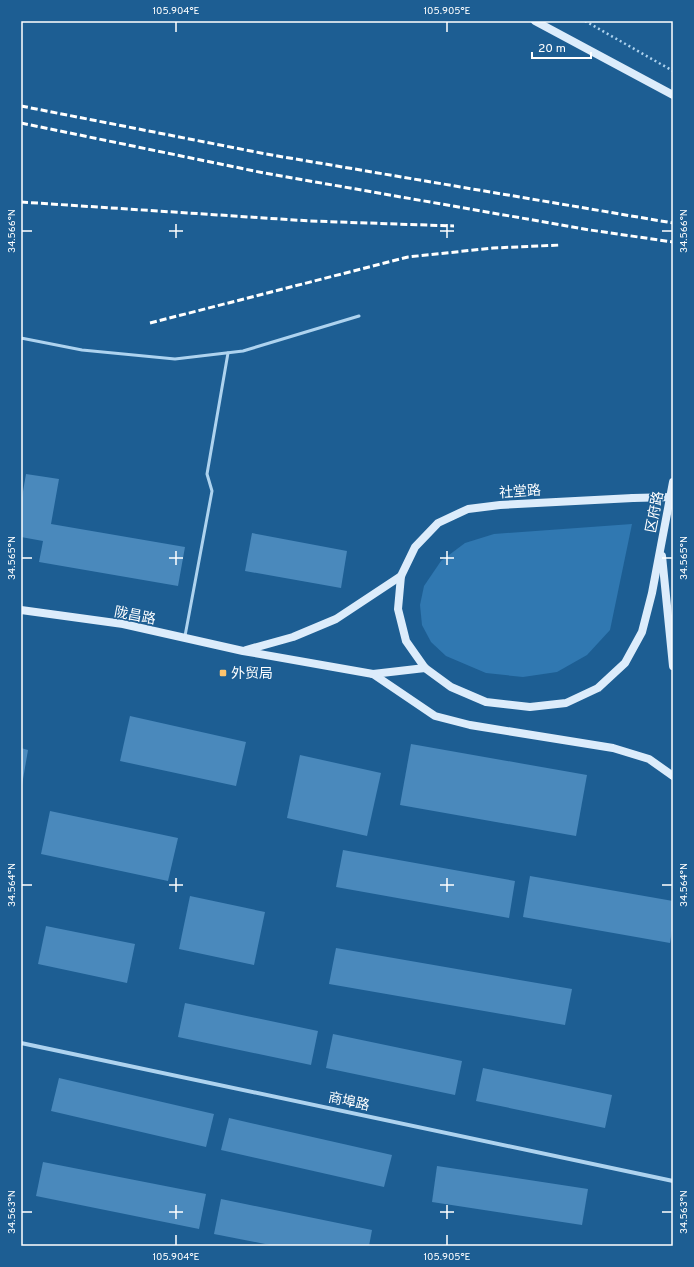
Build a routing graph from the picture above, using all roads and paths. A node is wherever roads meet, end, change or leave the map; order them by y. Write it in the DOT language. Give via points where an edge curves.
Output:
graph roads {
  1 [pos="535,21"];
  2 [pos="585,21"];
  3 [pos="673,71"];
  4 [pos="673,95"];
  5 [pos="359,316"];
  6 [pos="21,338"];
  7 [pos="228,353"];
  8 [pos="673,482"];
  9 [pos="673,497"];
  10 [pos="661,547"];
  11 [pos="401,576"];
  12 [pos="21,610"];
  13 [pos="184,638"];
  14 [pos="243,651"];
  15 [pos="673,666"];
  16 [pos="425,668"];
  17 [pos="373,674"];
  18 [pos="673,776"];
  19 [pos="21,1043"];
  20 [pos="673,1181"];
  1 -- 4 [label="main road"];
  2 -- 3 [label="path"];
  5 -- 7 [label="lane" via="243,351"];
  6 -- 7 [label="lane" via="82,350 174,359"];
  7 -- 13 [label="lane" via="207,474 212,491"];
  8 -- 10 [label="main road, 区府路"];
  9 -- 11 [label="main road, 社堂路, bridge" via="500,505 468,509 438,523 415,547"];
  10 -- 15 [label="main road"];
  10 -- 16 [label="main road, 区府路" via="642,632 625,663 598,688 566,703 530,707 486,702 451,687"];
  11 -- 14 [label="main road" via="336,619 293,636"];
  11 -- 16 [label="main road, 区府路" via="398,609 406,641"];
  12 -- 13 [label="main road, 陇昌路" via="123,624"];
  13 -- 14 [label="main road, 陇昌路"];
  14 -- 17 [label="main road, 陇昌路"];
  16 -- 17 [label="main road"];
  17 -- 18 [label="main road" via="434,716 470,725 613,748 649,759"];
  19 -- 20 [label="street, 商埠路"];
}
